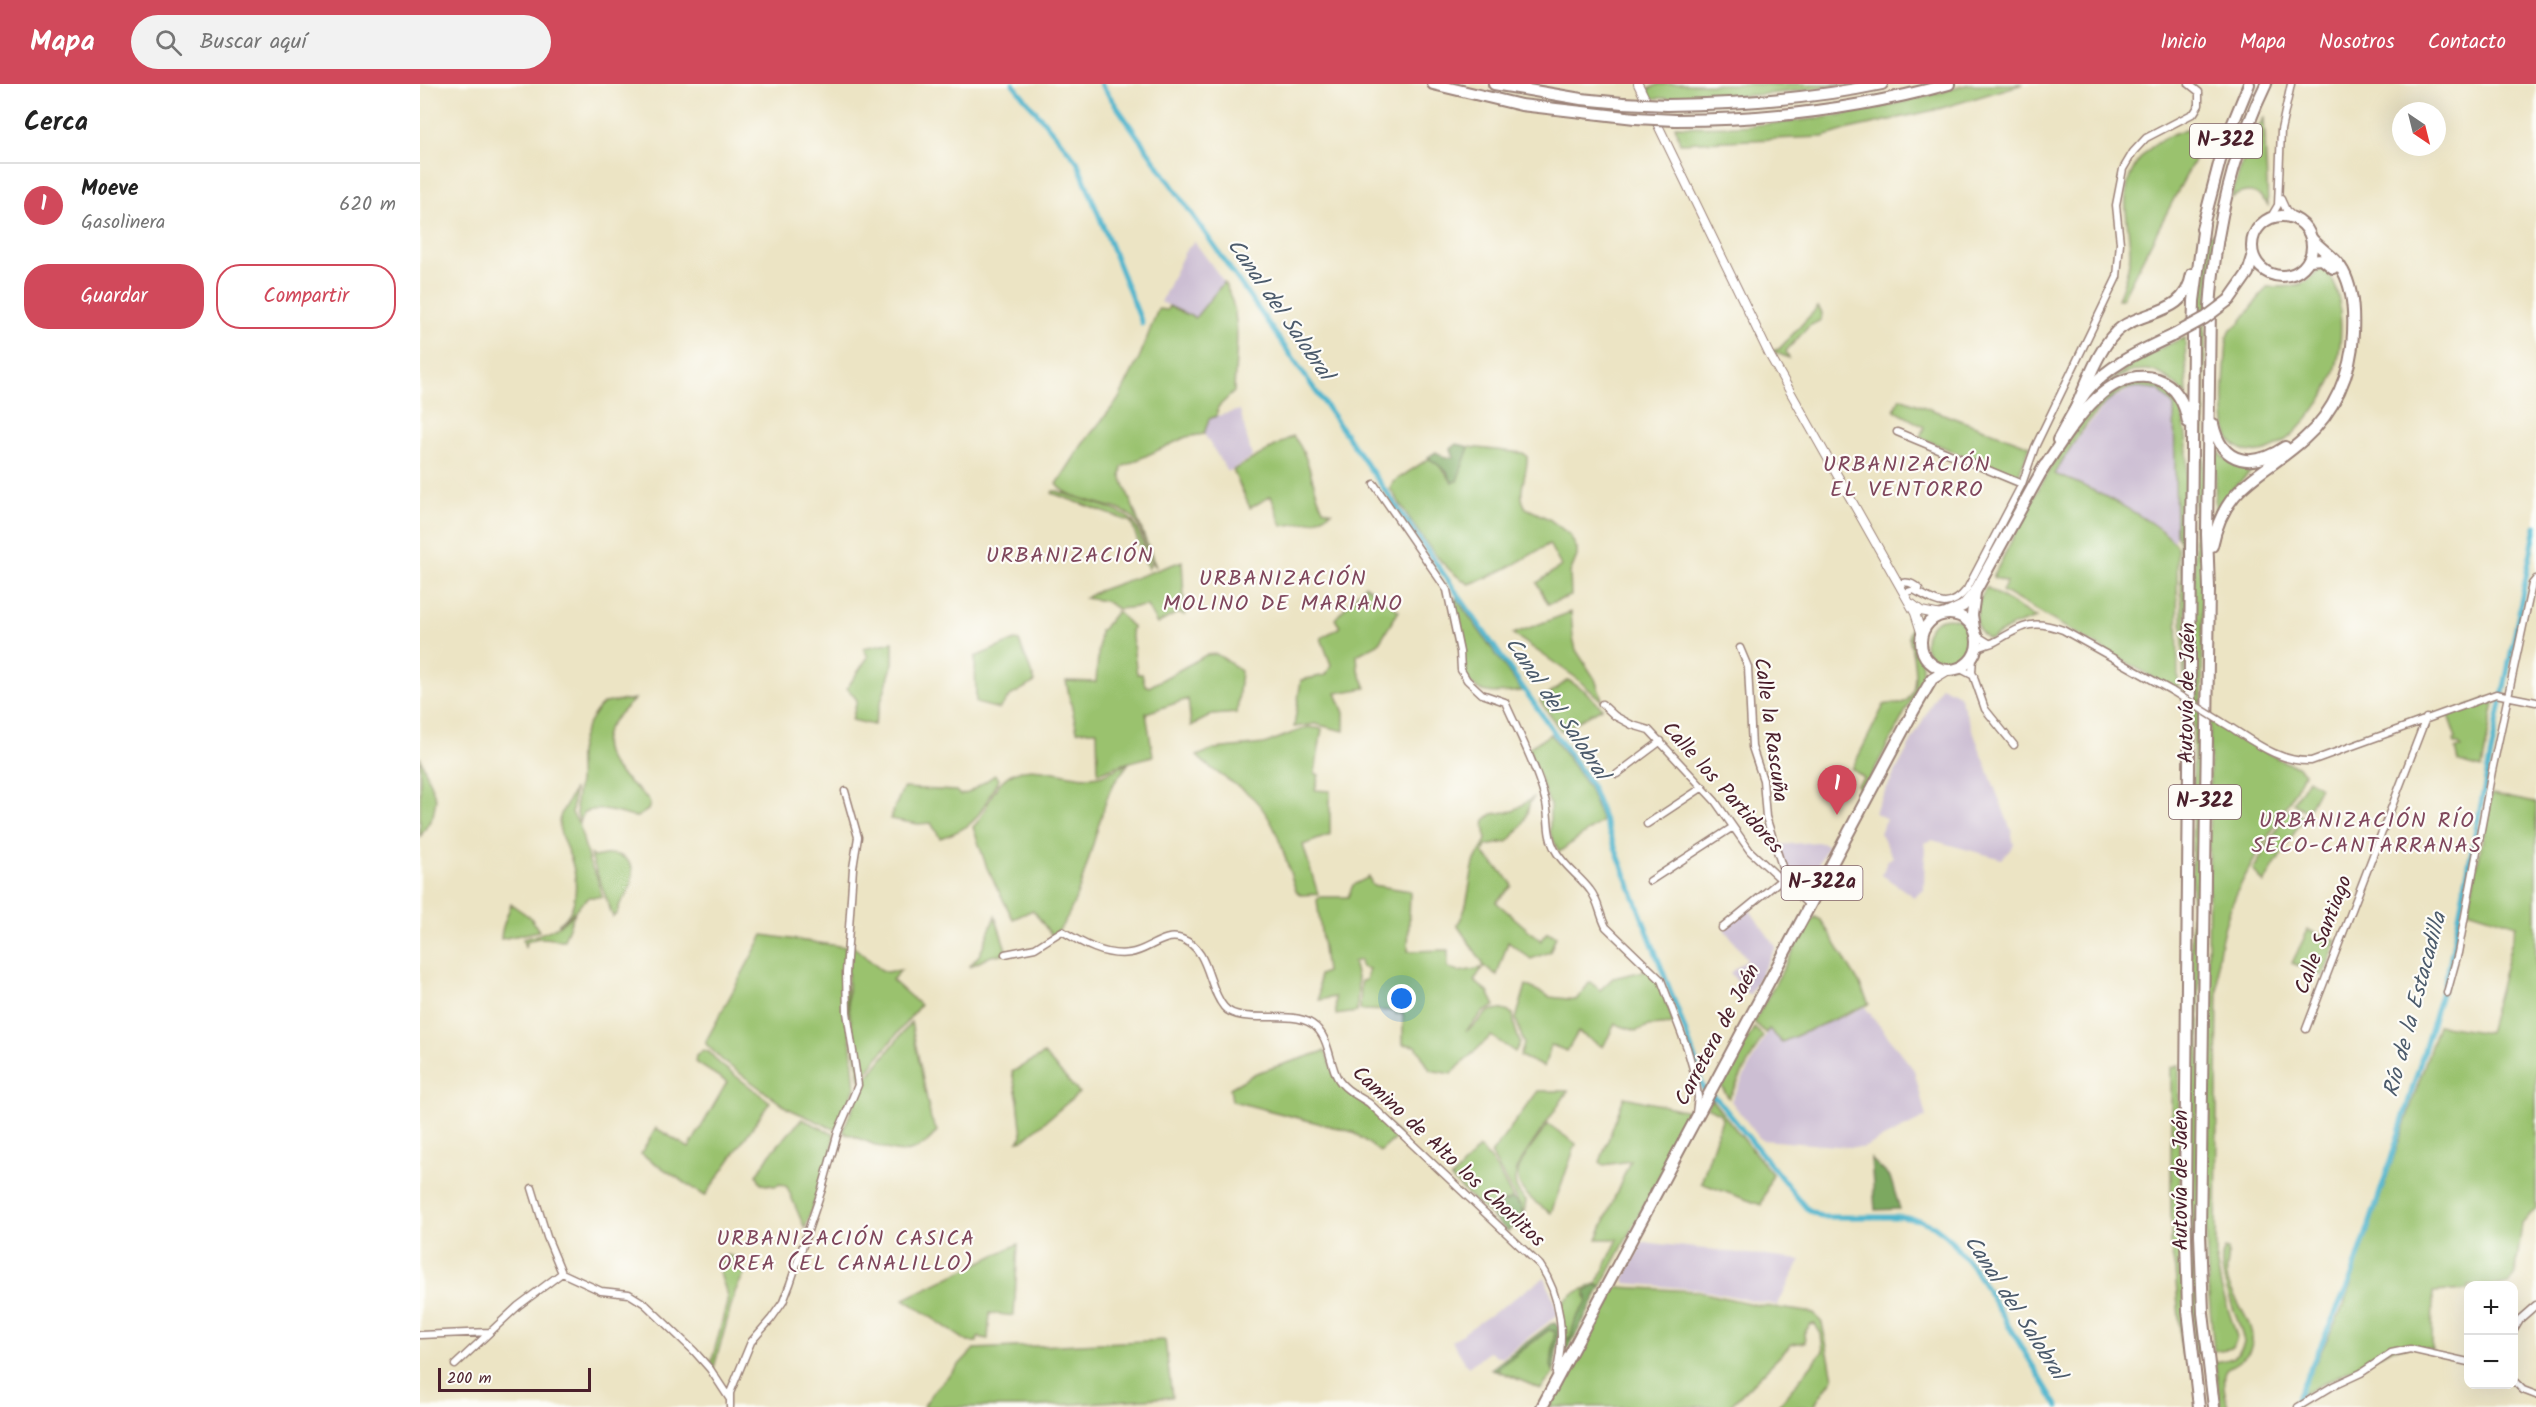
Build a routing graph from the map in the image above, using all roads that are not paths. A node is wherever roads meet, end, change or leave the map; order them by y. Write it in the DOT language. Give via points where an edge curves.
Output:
graph roads {
  1 [pos="1432,84"];
  2 [pos="1494,84"];
  3 [pos="1638,84"];
  4 [pos="1882,84"];
  5 [pos="1949,84"];
  6 [pos="2189,84"];
  7 [pos="2249,84"];
  8 [pos="2266,84"];
  9 [pos="2291,84"];
  10 [pos="2280,195"];
  11 [pos="2271,217"];
  12 [pos="2296,219"];
  13 [pos="2204,224"];
  14 [pos="2311,238"];
  15 [pos="2253,257"];
  16 [pos="2309,260"];
  17 [pos="2262,269"];
  18 [pos="2229,300"];
  19 [pos="2209,382"];
  20 [pos="2074,412"];
  21 [pos="1897,432"];
  22 [pos="2193,444"];
  23 [pos="2041,472"];
  24 [pos="1374,484"];
  25 [pos="2022,484"];
  26 [pos="2536,579"];
  27 [pos="1899,584"];
  28 [pos="2209,588"];
  29 [pos="1975,592"];
  30 [pos="1906,596"];
  31 [pos="1925,597"];
  32 [pos="1943,614"];
  33 [pos="1976,633"];
  34 [pos="1922,634"];
  35 [pos="1989,643"];
  36 [pos="1740,648"];
  37 [pos="1974,653"];
  38 [pos="1924,655"];
  39 [pos="1959,668"];
  40 [pos="1947,670"];
  41 [pos="1974,677"];
  42 [pos="1929,682"];
  43 [pos="2508,695"];
  44 [pos="2536,702"];
  45 [pos="1602,704"];
  46 [pos="2426,718"];
  47 [pos="1661,741"];
  48 [pos="2014,745"];
  49 [pos="1617,774"];
  50 [pos="1702,788"];
  51 [pos="845,791"];
  52 [pos="1647,824"];
  53 [pos="1733,827"];
  54 [pos="1782,879"];
  55 [pos="1650,881"];
  56 [pos="1789,885"];
  57 [pos="1810,906"];
  58 [pos="1722,928"];
  59 [pos="1005,954"];
  60 [pos="2447,993"];
  61 [pos="2306,1029"];
  62 [pos="1697,1117"];
  63 [pos="532,1188"];
  64 [pos="562,1273"];
  65 [pos="2536,1305"];
  66 [pos="2518,1322"];
  67 [pos="490,1332"];
  68 [pos="420,1335"];
  69 [pos="2464,1361"];
  70 [pos="455,1365"];
  71 [pos="2518,1385"];
  72 [pos="1551,1391"];
  73 [pos="2536,1395"];
  74 [pos="729,1398"];
  75 [pos="730,1407"];
  76 [pos="1542,1407"];
  77 [pos="2199,1407"];
  78 [pos="2214,1407"];
  79 [pos="2298,1407"];
  1 -- 5 [label="highway, bridge" via="1521,105 1675,120 1771,117 1832,110"];
  2 -- 4 [label="highway, bridge" via="1581,99 1667,105 1777,100"];
  3 -- 27 [label="street" via="1769,354"];
  6 -- 25 [label="street" via="2199,92 2194,113 2146,138 2123,168 2116,206 2120,243 2117,277 2035,447"];
  7 -- 13 [label="highway, N-322" via="2224,145"];
  8 -- 19 [label="highway, Autovía de Jaén / N-322" via="2225,197 2212,270"];
  9 -- 10 [label="street" via="2281,130"];
  10 -- 11 [label="street"];
  10 -- 12 [label="street" via="2283,206"];
  11 -- 12 [label="highway" via="2284,215"];
  11 -- 15 [label="highway" via="2254,234"];
  12 -- 14 [label="highway"];
  13 -- 20 [label="highway" via="2187,290 2170,307 2117,331 2103,350"];
  13 -- 22 [label="highway, Autovía de Jaén / N-322" via="2194,313"];
  14 -- 16 [label="highway"];
  14 -- 28 [label="highway" via="2338,263 2348,281 2354,323 2347,369 2338,395 2320,422 2229,500 2214,532"];
  15 -- 17 [label="highway"];
  15 -- 18 [label="highway" via="2248,273"];
  16 -- 17 [label="highway" via="2287,276"];
  16 -- 19 [label="highway" via="2325,260 2337,274 2347,321 2339,372 2315,419 2274,454 2259,460 2238,458 2224,450 2215,435"];
  17 -- 18 [label="highway"];
  18 -- 20 [label="highway, bridge" via="2205,318 2110,371 2088,390"];
  19 -- 28 [label="highway, Autovía de Jaén / N-322"];
  20 -- 23 [label="highway"];
  21 -- 25 [label="street"];
  22 -- 23 [label="highway" via="2186,410 2171,386 2149,377 2128,378 2108,389 2085,411"];
  22 -- 77 [label="highway, Autovía de Jaén / N-322" via="2185,1200 2188,1311"];
  23 -- 29 [label="highway"];
  24 -- 62 [label="street" via="1447,590 1461,670 1467,680 1482,694 1505,702 1541,785 1554,847 1565,866 1597,900 1606,927 1661,980 1695,1074"];
  25 -- 31 [label="street" via="1962,595 1945,604"];
  26 -- 43 [label="street"];
  27 -- 30 [label="street"];
  27 -- 31 [label="street" via="1911,584"];
  28 -- 78 [label="highway, Autovía de Jaén / N-322" via="2200,1234 2203,1313"];
  29 -- 32 [label="highway" via="1963,606"];
  29 -- 33 [label="highway" via="1972,615"];
  30 -- 31 [label="street" via="1914,590"];
  30 -- 32 [label="street" via="1921,611"];
  30 -- 34 [label="street"];
  32 -- 33 [label="highway" via="1961,616"];
  32 -- 34 [label="highway" via="1931,620"];
  33 -- 35 [label="street"];
  33 -- 37 [label="highway"];
  34 -- 38 [label="highway"];
  35 -- 37 [label="street"];
  35 -- 46 [label="street, bridge" via="2027,625 2063,630 2279,756 2297,762 2311,761"];
  36 -- 56 [label="street, Calle la Rascuña" via="1748,667 1752,747 1763,780 1766,817"];
  37 -- 39 [label="highway, N-322a"];
  37 -- 41 [label="street"];
  38 -- 40 [label="highway" via="1935,666"];
  38 -- 42 [label="highway"];
  39 -- 40 [label="highway, N-322a"];
  39 -- 41 [label="street"];
  40 -- 42 [label="highway, Carretera de Jaén / N-322a"];
  41 -- 48 [label="street" via="1985,710"];
  42 -- 57 [label="highway, Carretera de Jaén / N-322a"];
  43 -- 44 [label="street"];
  43 -- 46 [label="street" via="2496,694"];
  43 -- 60 [label="street"];
  45 -- 47 [label="street, Calle los Partidores" via="1615,716 1649,729"];
  46 -- 61 [label="street, Calle Santiago"];
  47 -- 49 [label="street"];
  47 -- 50 [label="street, Calle los Partidores"];
  50 -- 52 [label="street"];
  50 -- 53 [label="street, Calle los Partidores"];
  51 -- 74 [label="street" via="858,837 846,982 858,1085 838,1132 787,1293 751,1342"];
  53 -- 54 [label="street, Calle los Partidores" via="1750,850"];
  53 -- 55 [label="street"];
  54 -- 56 [label="street, Calle los Partidores"];
  54 -- 58 [label="street"];
  56 -- 57 [label="street, Calle los Partidores"];
  57 -- 62 [label="highway, Carretera de Jaén / N-322a"];
  59 -- 72 [label="street, Camino de Alto los Chorlitos" via="1035,948 1062,931 1091,948 1120,954 1143,950 1172,937 1182,939 1199,952 1227,1010 1244,1016 1302,1019 1314,1025 1344,1086 1369,1103 1546,1274 1561,1318"];
  62 -- 72 [label="highway, Carretera de Jaén / N-322a"];
  63 -- 64 [label="street"];
  64 -- 67 [label="street"];
  64 -- 74 [label="street" via="602,1291 637,1298 694,1351"];
  65 -- 66 [label="street"];
  67 -- 68 [label="street"];
  67 -- 70 [label="street"];
  69 -- 79 [label="street" via="2410,1349 2391,1353"];
  71 -- 73 [label="street"];
  72 -- 76 [label="highway, Carretera de Jaén / N-322a"];
  74 -- 75 [label="street"];
}
